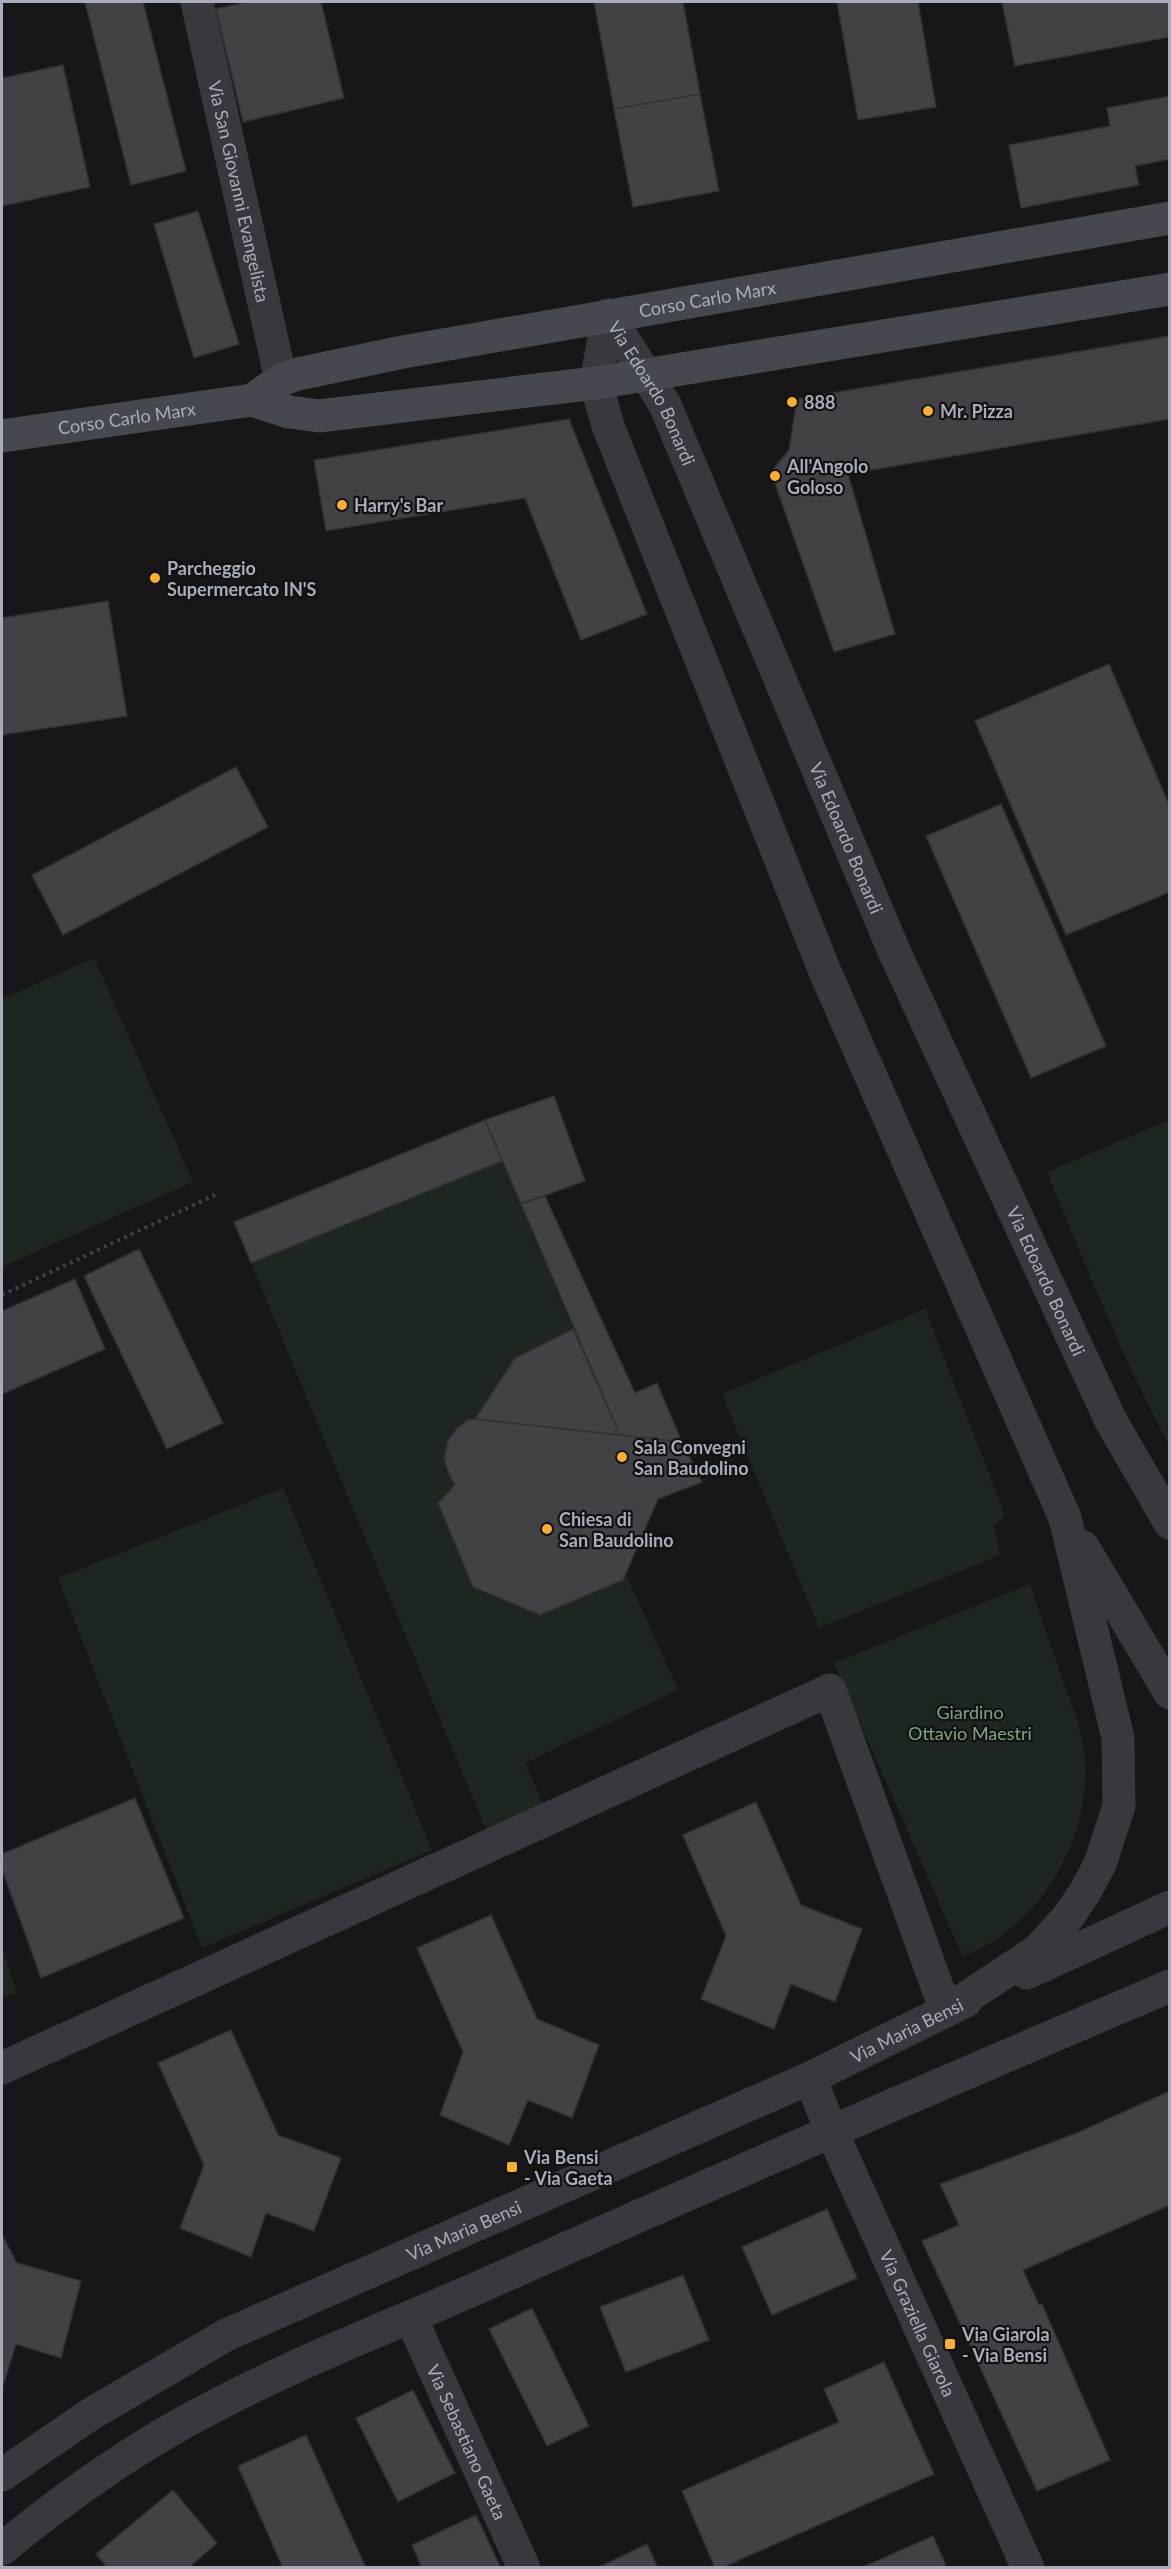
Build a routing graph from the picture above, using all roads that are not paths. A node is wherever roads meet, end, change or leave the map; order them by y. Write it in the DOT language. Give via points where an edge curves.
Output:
graph roads {
  1 [pos="197,2"];
  2 [pos="1170,218"];
  3 [pos="1170,289"];
  4 [pos="608,315"];
  5 [pos="648,376"];
  6 [pos="281,380"];
  7 [pos="596,383"];
  8 [pos="252,400"];
  9 [pos="2,436"];
  10 [pos="1065,1518"];
  11 [pos="1170,1523"];
  12 [pos="1170,1693"];
  13 [pos="1170,1907"];
  14 [pos="1170,1986"];
  15 [pos="946,2011"];
  16 [pos="2,2068"];
  17 [pos="810,2078"];
  18 [pos="831,2130"];
  19 [pos="411,2318"];
  20 [pos="2,2475"];
  21 [pos="2,2549"];
  22 [pos="524,2568"];
  23 [pos="1028,2568"];
  1 -- 6 [label="street, Via San Giovanni Evangelista"];
  2 -- 4 [label="main road, Corso Carlo Marx"];
  3 -- 5 [label="main road, Corso Carlo Marx"];
  4 -- 5 [label="street, Via Edoardo Bonardi"];
  4 -- 6 [label="main road, Corso Carlo Marx" via="403,352"];
  4 -- 7 [label="street, Via Edoardo Bonardi"];
  5 -- 7 [label="main road, Corso Carlo Marx"];
  5 -- 11 [label="street, Via Edoardo Bonardi" via="672,420 894,951 1111,1421"];
  6 -- 8 [label="main road, Corso Carlo Marx"];
  7 -- 8 [label="main road, Corso Carlo Marx" via="319,416 289,412"];
  7 -- 10 [label="street, Via Edoardo Bonardi" via="608,426 826,974"];
  8 -- 9 [label="main road, Corso Carlo Marx"];
  10 -- 12 [label="street, Via Edoardo Bonardi"];
  10 -- 15 [label="street, Via Edoardo Bonardi" via="1118,1738 1119,1806 1100,1864 1060,1927 1016,1967"];
  13 -- 15 [label="street, Via Maria Bensi"];
  14 -- 18 [label="street"];
  15 -- 16 [label="street" via="830,1690"];
  15 -- 17 [label="street, Via Maria Bensi"];
  17 -- 18 [label="street, Via Graziella Giarola"];
  17 -- 20 [label="street, Via Maria Bensi" via="251,2323 117,2398"];
  18 -- 19 [label="street"];
  18 -- 23 [label="street, Via Graziella Giarola"];
  19 -- 21 [label="street" via="278,2374 196,2416 76,2493"];
  19 -- 22 [label="street, Via Sebastiano Gaeta"];
}
